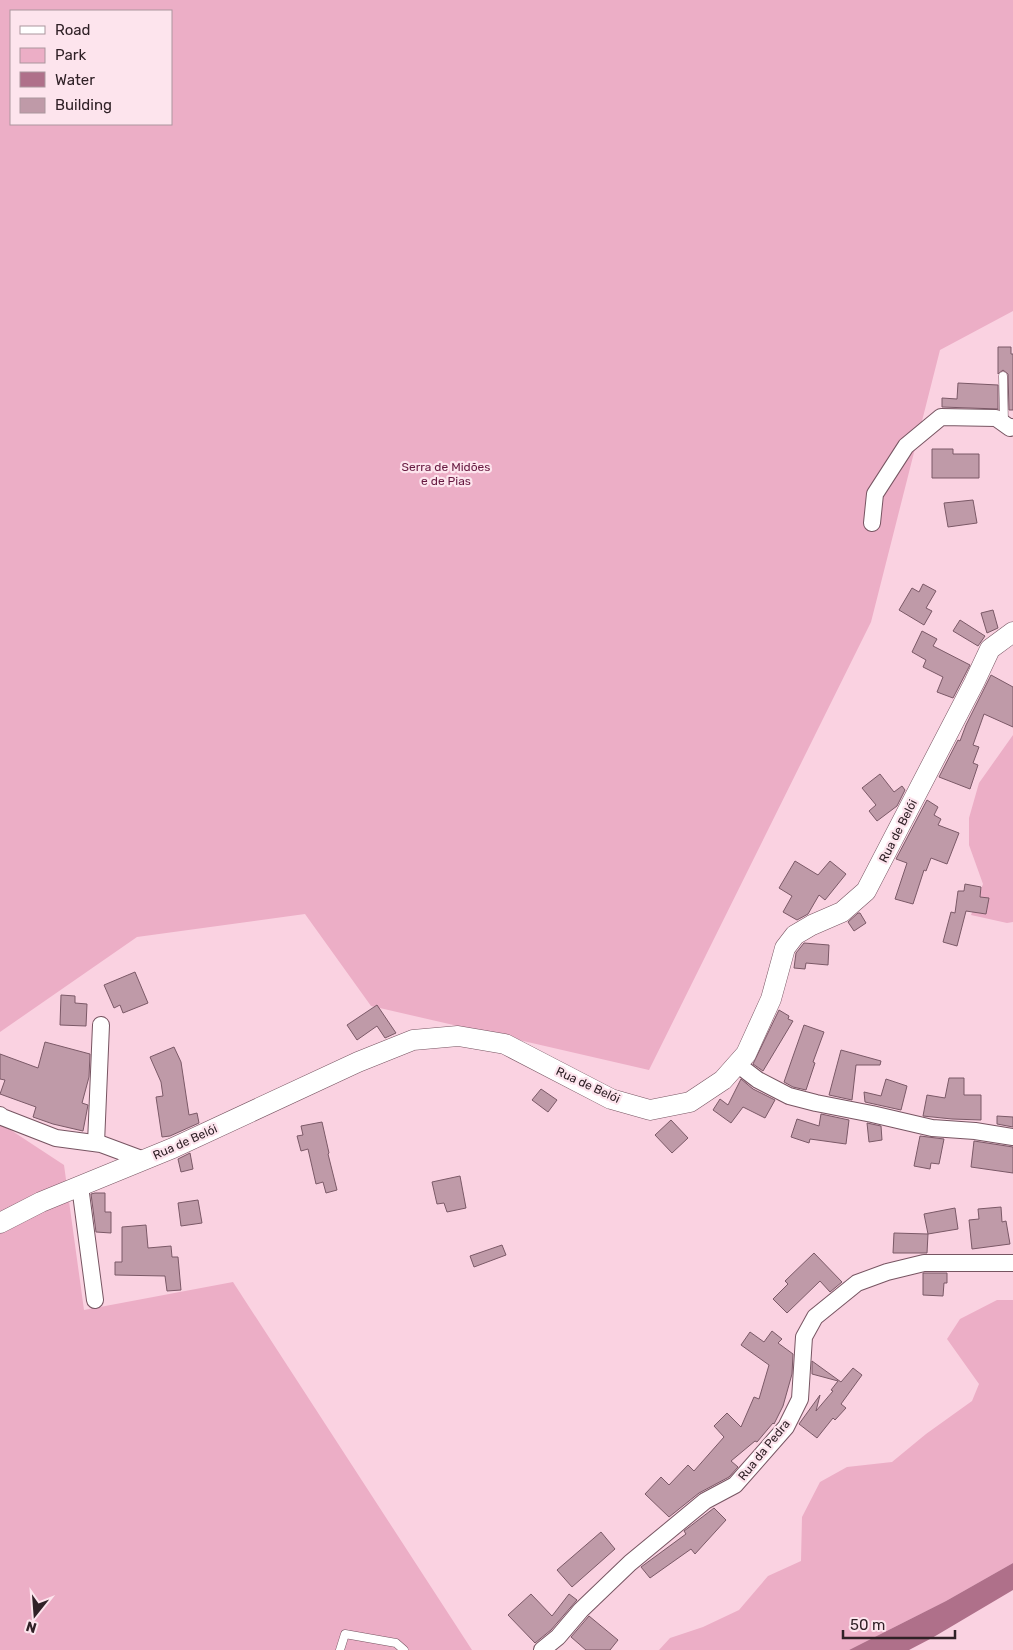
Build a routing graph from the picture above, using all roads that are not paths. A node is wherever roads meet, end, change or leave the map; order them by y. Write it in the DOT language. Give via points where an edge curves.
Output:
graph roads {
  1 [pos="1003,376"];
  2 [pos="1009,426"];
  3 [pos="872,523"];
  4 [pos="1013,632"];
  5 [pos="101,1025"];
  6 [pos="737,1064"];
  7 [pos="0,1115"];
  8 [pos="1013,1137"];
  9 [pos="96,1143"];
  10 [pos="144,1160"];
  11 [pos="80,1186"];
  12 [pos="0,1224"];
  13 [pos="1013,1263"];
  14 [pos="95,1300"];
  15 [pos="340,1650"];
  16 [pos="404,1650"];
  17 [pos="542,1650"];
  1 -- 2 [label="lane"];
  2 -- 3 [label="street" via="996,418 941,416 906,446 875,494"];
  4 -- 6 [label="street, Rua de Belói" via="990,649 866,890 842,912 795,935 785,948 771,998 746,1054"];
  5 -- 9 [label="street"];
  6 -- 8 [label="street" via="758,1080 789,1096 932,1128"];
  6 -- 10 [label="street, Rua de Belói" via="723,1080 690,1102 650,1110 611,1099 504,1044 458,1036 413,1040"];
  7 -- 9 [label="street" via="56,1138"];
  9 -- 10 [label="street"];
  10 -- 11 [label="street, Rua de Belói"];
  11 -- 12 [label="street, Rua de Belói"];
  11 -- 14 [label="street"];
  13 -- 17 [label="street, Rua da Pedra" via="924,1262 857,1282 815,1318 804,1337 800,1399 786,1427 735,1485 705,1502 630,1563"];
  15 -- 16 [label="lane" via="345,1634 396,1644"];
}
